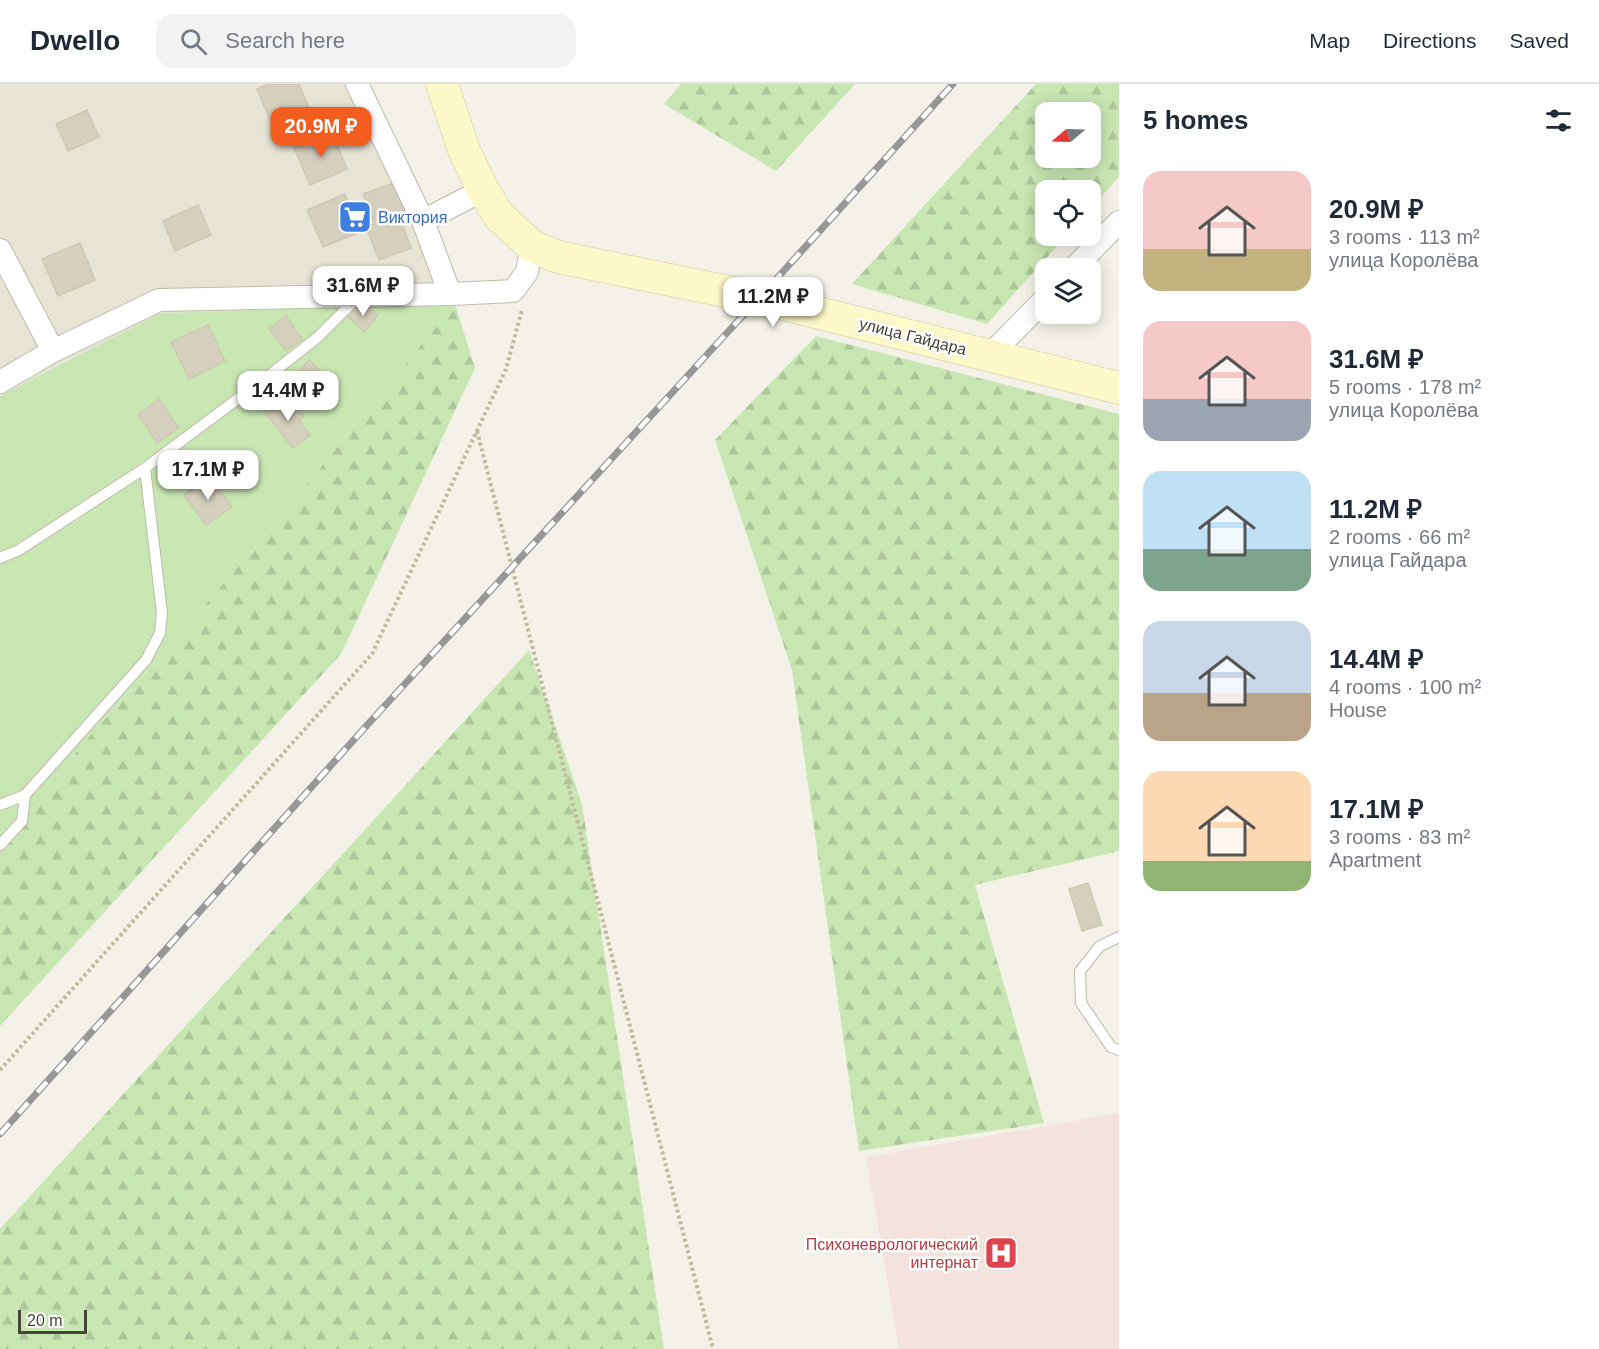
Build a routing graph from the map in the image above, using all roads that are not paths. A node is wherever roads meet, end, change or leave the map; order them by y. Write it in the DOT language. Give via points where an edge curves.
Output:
graph roads {
  1 [pos="357,84"];
  2 [pos="442,84"];
  3 [pos="483,190"];
  4 [pos="423,220"];
  5 [pos="1119,222"];
  6 [pos="532,246"];
  7 [pos="0,250"];
  8 [pos="1084,258"];
  9 [pos="450,294"];
  10 [pos="358,296"];
  11 [pos="1035,309"];
  12 [pos="52,351"];
  13 [pos="990,356"];
  14 [pos="0,382"];
  15 [pos="1119,388"];
  16 [pos="145,468"];
  17 [pos="0,558"];
  18 [pos="25,795"];
  19 [pos="0,805"];
  20 [pos="0,845"];
  21 [pos="1119,937"];
  22 [pos="1119,1050"];
  1 -- 4 [label="street"];
  2 -- 3 [label="street" via="464,150"];
  3 -- 4 [label="street"];
  3 -- 6 [label="street" via="499,216"];
  4 -- 9 [label="street"];
  5 -- 8 [label="street"];
  6 -- 9 [label="street" via="527,272 513,291"];
  6 -- 13 [label="street, улица Гайдара" via="558,257 759,298"];
  7 -- 12 [label="street"];
  9 -- 10 [label="street"];
  10 -- 12 [label="street" via="159,300"];
  10 -- 16 [label="lane" via="318,337"];
  11 -- 13 [label="street"];
  12 -- 14 [label="street"];
  13 -- 15 [label="street, улица Гайдара"];
  16 -- 17 [label="lane" via="19,550"];
  16 -- 18 [label="lane" via="162,613 160,633 146,660"];
  18 -- 19 [label="lane"];
  18 -- 20 [label="lane" via="22,821"];
  21 -- 22 [label="lane" via="1100,946 1080,971 1081,1003 1111,1047"];
}
